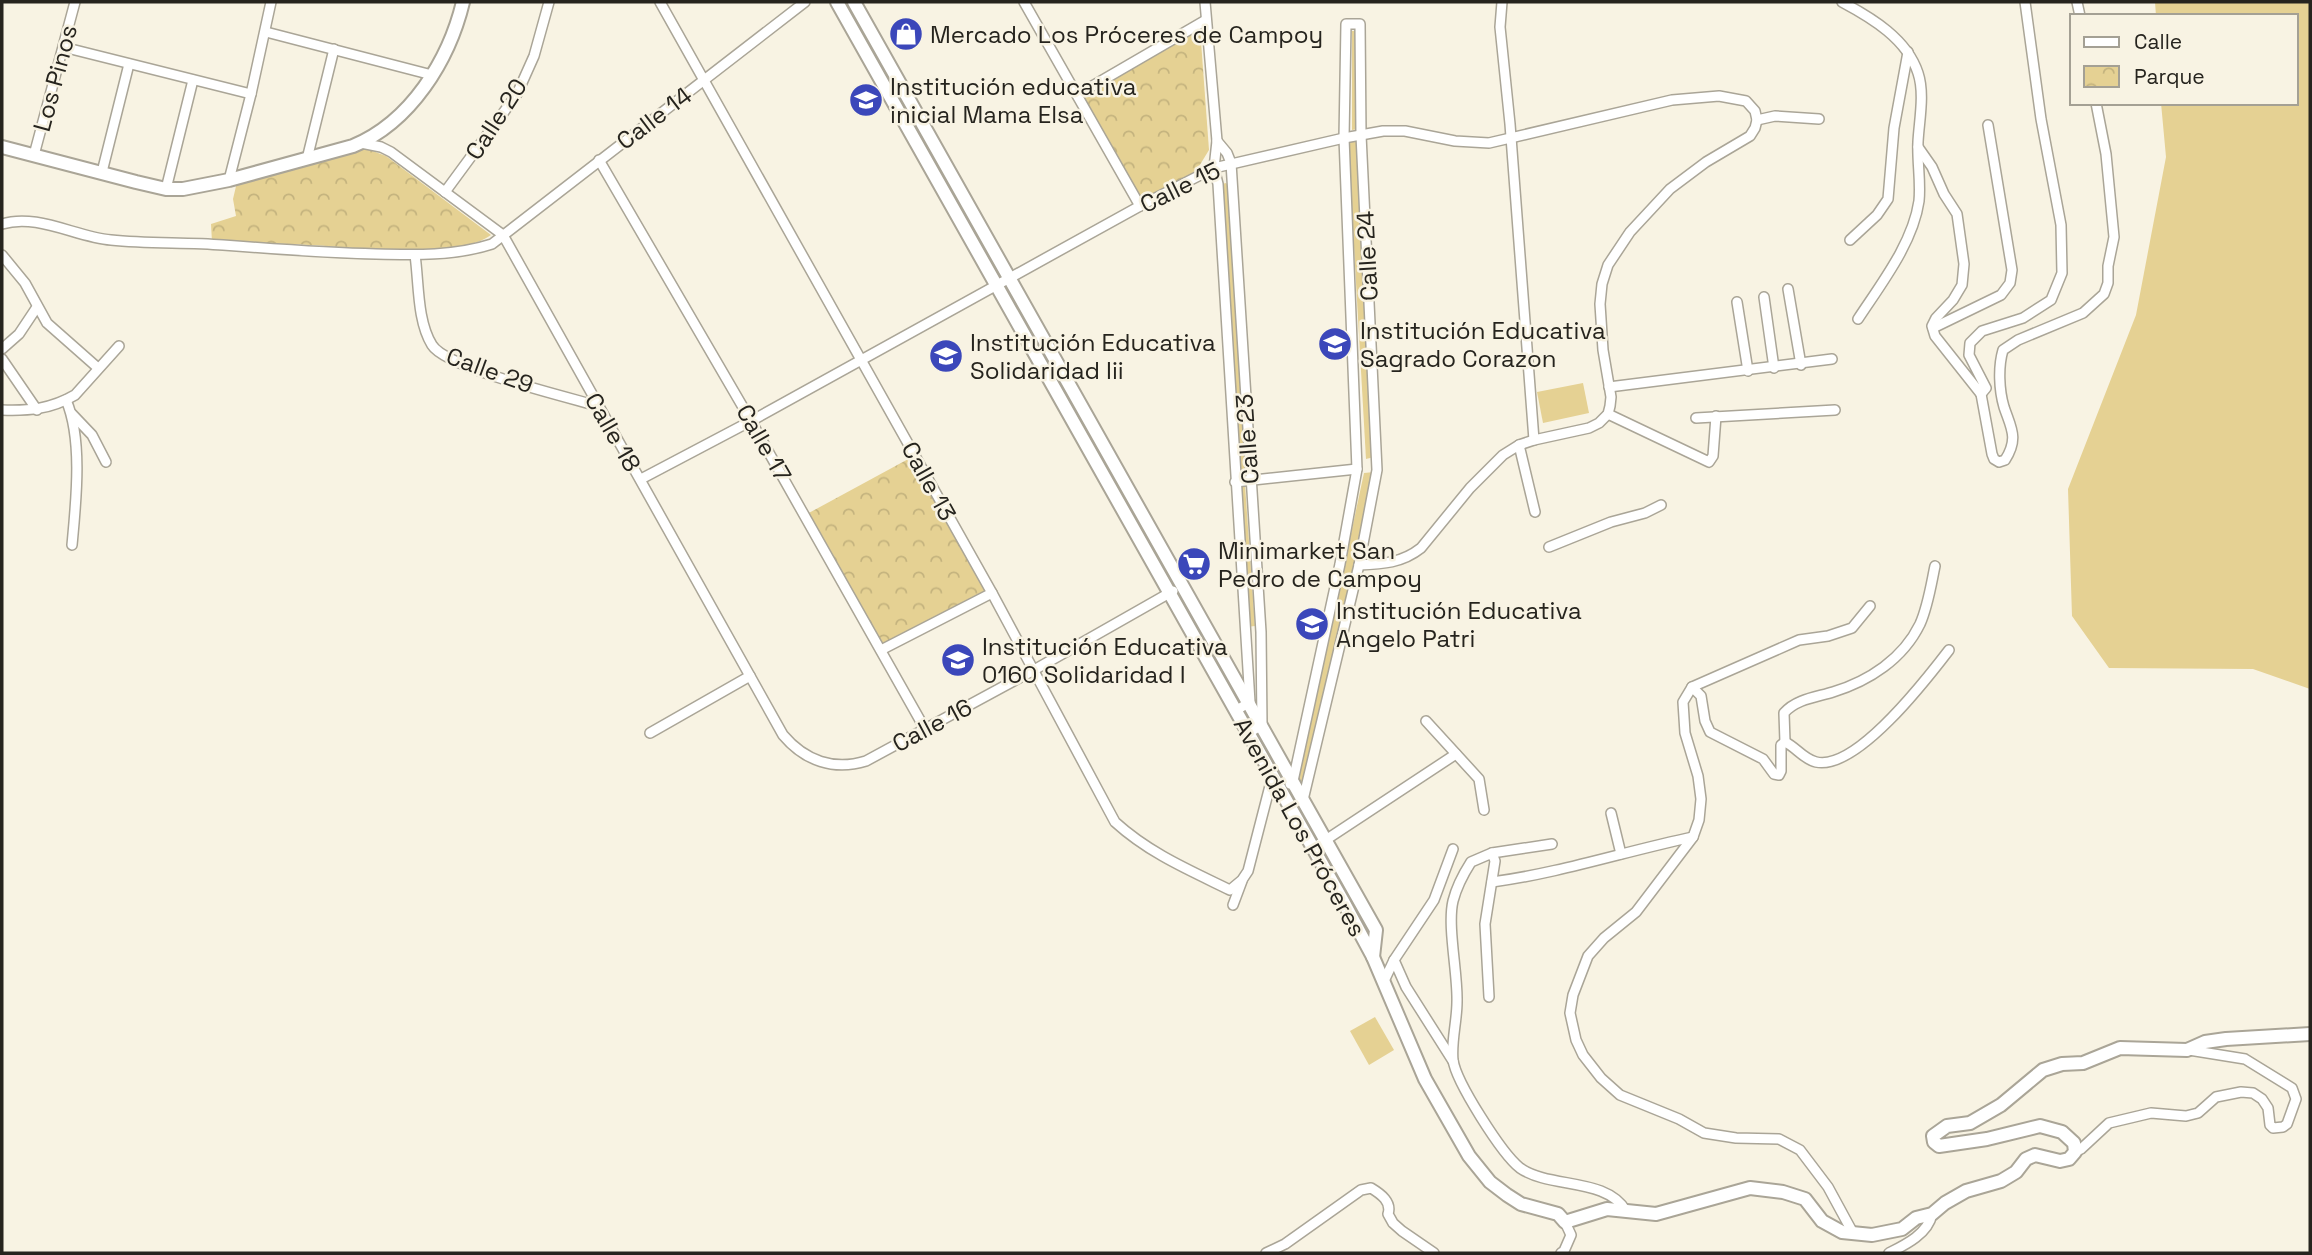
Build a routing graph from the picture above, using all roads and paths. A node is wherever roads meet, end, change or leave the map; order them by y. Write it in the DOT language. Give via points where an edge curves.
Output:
graph roads {
  1 [pos="75,2"];
  2 [pos="271,2"];
  3 [pos="463,2"];
  4 [pos="549,2"];
  5 [pos="660,2"];
  6 [pos="805,2"];
  7 [pos="837,2"];
  8 [pos="854,2"];
  9 [pos="1024,2"];
  10 [pos="1205,2"];
  11 [pos="1502,2"];
  12 [pos="1842,2"];
  13 [pos="2025,2"];
  14 [pos="1206,20"];
  15 [pos="266,32"];
  16 [pos="63,47"];
  17 [pos="334,49"];
  18 [pos="1908,52"];
  19 [pos="129,64"];
  20 [pos="432,75"];
  21 [pos="193,80"];
  22 [pos="704,80"];
  23 [pos="251,94"];
  24 [pos="1077,95"];
  25 [pos="2096,105"];
  26 [pos="1819,119"];
  27 [pos="1756,124"];
  28 [pos="1988,125"];
  29 [pos="1361,135"];
  30 [pos="1344,138"];
  31 [pos="1511,139"];
  32 [pos="1217,141"];
  33 [pos="361,143"];
  34 [pos="2,147"];
  35 [pos="1918,147"];
  36 [pos="34,155"];
  37 [pos="307,159"];
  38 [pos="599,160"];
  39 [pos="1231,163"];
  40 [pos="1214,169"];
  41 [pos="102,172"];
  42 [pos="229,180"];
  43 [pos="166,189"];
  44 [pos="445,192"];
  45 [pos="1140,206"];
  46 [pos="2,224"];
  47 [pos="503,235"];
  48 [pos="1850,240"];
  49 [pos="2,255"];
  50 [pos="415,255"];
  51 [pos="1010,278"];
  52 [pos="996,286"];
  53 [pos="1788,289"];
  54 [pos="1764,297"];
  55 [pos="1737,302"];
  56 [pos="37,307"];
  57 [pos="1858,319"];
  58 [pos="1933,328"];
  59 [pos="119,346"];
  60 [pos="2,349"];
  61 [pos="2,359"];
  62 [pos="1832,359"];
  63 [pos="862,360"];
  64 [pos="1801,365"];
  65 [pos="98,368"];
  66 [pos="1774,368"];
  67 [pos="1748,371"];
  68 [pos="1609,387"];
  69 [pos="1981,394"];
  70 [pos="66,400"];
  71 [pos="598,406"];
  72 [pos="2,410"];
  73 [pos="37,410"];
  74 [pos="1835,410"];
  75 [pos="72,414"];
  76 [pos="1608,414"];
  77 [pos="1716,416"];
  78 [pos="1696,418"];
  79 [pos="751,421"];
  80 [pos="1534,440"];
  81 [pos="1518,445"];
  82 [pos="106,463"];
  83 [pos="1357,469"];
  84 [pos="641,479"];
  85 [pos="1250,481"];
  86 [pos="1235,482"];
  87 [pos="1661,505"];
  88 [pos="1535,512"];
  89 [pos="72,545"];
  90 [pos="1549,547"];
  91 [pos="1359,565"];
  92 [pos="1935,566"];
  93 [pos="1183,585"];
  94 [pos="992,593"];
  95 [pos="1169,593"];
  96 [pos="1870,607"];
  97 [pos="881,650"];
  98 [pos="1949,650"];
  99 [pos="1034,670"];
  100 [pos="750,676"];
  101 [pos="1692,687"];
  102 [pos="1250,702"];
  103 [pos="1235,710"];
  104 [pos="1426,721"];
  105 [pos="1262,725"];
  106 [pos="925,729"];
  107 [pos="650,733"];
  108 [pos="1248,733"];
  109 [pos="1784,742"];
  110 [pos="1456,754"];
  111 [pos="822,763"];
  112 [pos="1272,778"];
  113 [pos="1293,781"];
  114 [pos="1280,791"];
  115 [pos="1304,800"];
  116 [pos="1290,809"];
  117 [pos="1484,810"];
  118 [pos="1611,813"];
  119 [pos="1693,837"];
  120 [pos="1326,840"];
  121 [pos="1552,844"];
  122 [pos="1312,849"];
  123 [pos="1454,849"];
  124 [pos="1492,853"];
  125 [pos="1621,854"];
  126 [pos="1245,875"];
  127 [pos="1492,882"];
  128 [pos="1233,905"];
  129 [pos="1373,957"];
  130 [pos="1394,960"];
  131 [pos="1384,981"];
  132 [pos="1489,997"];
  133 [pos="2310,1034"];
  134 [pos="2188,1050"];
  135 [pos="1453,1061"];
  136 [pos="2075,1152"];
  137 [pos="1626,1211"];
  138 [pos="1932,1214"];
  139 [pos="1565,1222"];
  140 [pos="1853,1233"];
  141 [pos="1266,1253"];
  142 [pos="1434,1253"];
  143 [pos="1561,1253"];
  144 [pos="1889,1253"];
  1 -- 16 [label="street, Los Pinos"];
  2 -- 15 [label="street"];
  3 -- 20 [label="main road" via="449,47"];
  4 -- 44 [label="street, Calle 20" via="534,56 517,94"];
  5 -- 22 [label="street, Calle 13"];
  6 -- 22 [label="street, Calle 14"];
  7 -- 52 [label="main road, Avenida Los Próceres"];
  8 -- 51 [label="main road, Avenida Los Próceres"];
  9 -- 24 [label="street"];
  10 -- 14 [label="street, Calle 23"];
  11 -- 31 [label="street" via="1500,27"];
  12 -- 18 [label="street" via="1860,11"];
  13 -- 69 [label="street" via="2061,225 2062,273 2051,300 2023,318 1982,331 1970,344 1969,355 1986,388"];
  14 -- 24 [label="street"];
  14 -- 32 [label="street, Calle 23"];
  15 -- 17 [label="street"];
  15 -- 23 [label="street"];
  16 -- 19 [label="street"];
  16 -- 36 [label="street, Los Pinos"];
  17 -- 20 [label="street"];
  17 -- 37 [label="street"];
  18 -- 35 [label="street" via="1920,91"];
  18 -- 48 [label="street" via="1894,128 1888,199"];
  19 -- 21 [label="street"];
  19 -- 41 [label="street"];
  20 -- 33 [label="main road" via="388,127"];
  21 -- 23 [label="street"];
  21 -- 43 [label="street"];
  22 -- 38 [label="street, Calle 14"];
  22 -- 63 [label="street, Calle 13"];
  23 -- 42 [label="street"];
  24 -- 45 [label="street"];
  25 -- 69 [label="street" via="2114,237 2104,294 2082,313 2003,350 2000,387 2013,428 2006,460 1999,462 1992,454"];
  26 -- 27 [label="street" via="1775,116"];
  27 -- 31 [label="street, Calle 15" via="1755,111 1746,101 1711,96 1672,100"];
  27 -- 68 [label="street" via="1743,141 1670,189 1612,257 1600,304"];
  28 -- 58 [label="street" via="2012,270 2010,283 2001,295"];
  29 -- 30 [label="street, Calle 15"];
  29 -- 30 [label="street, Calle 24" via="1360,24 1346,24"];
  29 -- 31 [label="street, Calle 15" via="1405,131 1476,144"];
  29 -- 91 [label="street, Calle 24" via="1377,470"];
  30 -- 39 [label="street, Calle 15"];
  30 -- 83 [label="street, Calle 24"];
  31 -- 80 [label="street"];
  32 -- 39 [label="street, Calle 23"];
  32 -- 40 [label="street, Calle 23"];
  33 -- 37 [label="main road"];
  33 -- 44 [label="street, Calle 18" via="391,152"];
  34 -- 36 [label="main road"];
  35 -- 57 [label="street" via="1916,215"];
  35 -- 58 [label="street" via="1957,214 1964,264 1962,285"];
  36 -- 41 [label="main road"];
  37 -- 42 [label="main road"];
  38 -- 47 [label="street, Calle 14"];
  38 -- 79 [label="street, Calle 17"];
  39 -- 40 [label="street, Calle 15"];
  39 -- 85 [label="street, Calle 23"];
  40 -- 45 [label="street, Calle 15"];
  40 -- 86 [label="street, Calle 23"];
  41 -- 43 [label="main road"];
  42 -- 43 [label="main road"];
  44 -- 47 [label="street, Calle 18"];
  45 -- 51 [label="street, Calle 15"];
  46 -- 50 [label="street, Calle 14" via="29,222 110,240"];
  47 -- 50 [label="street, Calle 14" via="478,248"];
  47 -- 71 [label="street, Calle 18"];
  49 -- 56 [label="street"];
  50 -- 71 [label="street, Calle 29" via="423,316 432,345 442,355"];
  51 -- 52 [label="street, Calle 15"];
  51 -- 93 [label="main road, Avenida Los Próceres"];
  52 -- 63 [label="street, Calle 15"];
  52 -- 95 [label="main road, Avenida Los Próceres"];
  53 -- 64 [label="street"];
  54 -- 66 [label="street"];
  55 -- 67 [label="street"];
  56 -- 60 [label="street"];
  56 -- 65 [label="street" via="47,323"];
  58 -- 69 [label="street" via="1939,344"];
  59 -- 65 [label="street"];
  61 -- 73 [label="street"];
  62 -- 64 [label="street"];
  63 -- 79 [label="street, Calle 15"];
  63 -- 94 [label="street, Calle 13"];
  64 -- 66 [label="street"];
  65 -- 70 [label="street"];
  66 -- 67 [label="street"];
  67 -- 68 [label="street"];
  68 -- 76 [label="street"];
  70 -- 73 [label="street"];
  70 -- 75 [label="street"];
  71 -- 84 [label="street, Calle 18"];
  72 -- 73 [label="street"];
  74 -- 77 [label="street"];
  75 -- 82 [label="street" via="92,435"];
  75 -- 89 [label="street" via="78,488"];
  76 -- 77 [label="street" via="1709,462"];
  76 -- 80 [label="street" via="1589,428"];
  77 -- 78 [label="street"];
  79 -- 84 [label="street, Calle 15"];
  79 -- 97 [label="street, Calle 17"];
  80 -- 81 [label="street"];
  81 -- 88 [label="street"];
  81 -- 91 [label="street" via="1486,471 1412,555 1399,562"];
  83 -- 85 [label="street"];
  83 -- 113 [label="street, Calle 24"];
  84 -- 100 [label="street, Calle 18"];
  85 -- 86 [label="street"];
  85 -- 105 [label="street, Calle 23" via="1261,632"];
  86 -- 102 [label="street, Calle 23"];
  87 -- 90 [label="street"];
  91 -- 115 [label="street, Calle 24"];
  92 -- 109 [label="street" via="1920,623 1904,647 1866,680 1787,709"];
  93 -- 95 [label="street, Calle 16"];
  93 -- 102 [label="main road, Avenida Los Próceres"];
  94 -- 97 [label="street"];
  94 -- 99 [label="street, Calle 13"];
  95 -- 99 [label="street, Calle 16"];
  95 -- 103 [label="main road, Avenida Los Próceres"];
  96 -- 101 [label="street" via="1852,628 1799,640"];
  97 -- 106 [label="street, Calle 17"];
  98 -- 109 [label="street" via="1914,695 1872,737 1835,762 1815,762"];
  99 -- 106 [label="street, Calle 16"];
  99 -- 126 [label="street, Calle 13" via="1115,822 1155,853 1230,890"];
  100 -- 107 [label="street"];
  100 -- 111 [label="street, Calle 18" via="791,744"];
  101 -- 109 [label="street" via="1701,696 1710,732 1763,759 1776,775 1781,771"];
  101 -- 119 [label="street" via="1683,702 1685,733 1701,799"];
  102 -- 103 [label="street"];
  102 -- 105 [label="main road, Avenida Los Próceres"];
  103 -- 108 [label="main road, Avenida Los Próceres"];
  104 -- 110 [label="street"];
  105 -- 108 [label="street"];
  105 -- 113 [label="main road, Avenida Los Próceres"];
  106 -- 111 [label="street, Calle 16" via="859,763"];
  108 -- 112 [label="main road, Avenida Los Próceres"];
  110 -- 117 [label="street" via="1479,779"];
  110 -- 120 [label="street"];
  112 -- 114 [label="main road, Avenida Los Próceres"];
  112 -- 126 [label="street"];
  113 -- 114 [label="street"];
  113 -- 115 [label="main road, Avenida Los Próceres"];
  114 -- 116 [label="main road, Avenida Los Próceres"];
  115 -- 116 [label="street"];
  115 -- 120 [label="main road, Avenida Los Próceres"];
  116 -- 122 [label="main road, Avenida Los Próceres"];
  118 -- 125 [label="street"];
  119 -- 125 [label="street"];
  119 -- 140 [label="street" via="1636,912 1588,956 1570,1013 1576,1040 1601,1078 1620,1095 1704,1133 1779,1139 1800,1150 1828,1187"];
  120 -- 122 [label="street"];
  120 -- 129 [label="main road, Avenida Los Próceres" via="1376,930"];
  121 -- 124 [label="street"];
  122 -- 129 [label="main road, Avenida Los Próceres"];
  123 -- 130 [label="street" via="1434,900"];
  124 -- 127 [label="street"];
  124 -- 135 [label="street" via="1471,862 1453,902 1457,1001"];
  125 -- 127 [label="street"];
  126 -- 128 [label="street"];
  127 -- 132 [label="street" via="1485,924"];
  129 -- 131 [label="main road, Avenida Los Próceres"];
  130 -- 131 [label="street"];
  130 -- 135 [label="street"];
  131 -- 139 [label="main road, Avenida Los Próceres" via="1425,1079 1469,1156 1507,1195 1521,1204 1558,1214"];
  133 -- 134 [label="main road" via="2204,1042"];
  134 -- 136 [label="street" via="2245,1059 2292,1088 2296,1100 2287,1124 2273,1128 2262,1099 2241,1092 2216,1097 2198,1113 2186,1116 2151,1113 2109,1124"];
  134 -- 136 [label="main road" via="2120,1048 2083,1063 2043,1070 1990,1111 1970,1123 1947,1126 1933,1136 1939,1146 2040,1126 2062,1132 2074,1143"];
  135 -- 137 [label="street" via="1494,1138 1520,1167 1595,1189 1620,1202"];
  136 -- 138 [label="main road" via="2060,1161 2043,1156 2026,1159 2001,1181 1966,1191"];
  137 -- 139 [label="main road" via="1606,1209"];
  137 -- 140 [label="main road" via="1656,1214 1749,1188 1805,1199 1822,1221"];
  138 -- 140 [label="main road" via="1916,1218 1902,1229 1872,1235"];
  138 -- 144 [label="street" via="1911,1242"];
  139 -- 143 [label="street" via="1571,1235"];
  141 -- 142 [label="street" via="1361,1190 1371,1188 1382,1195 1393,1223"];
}
